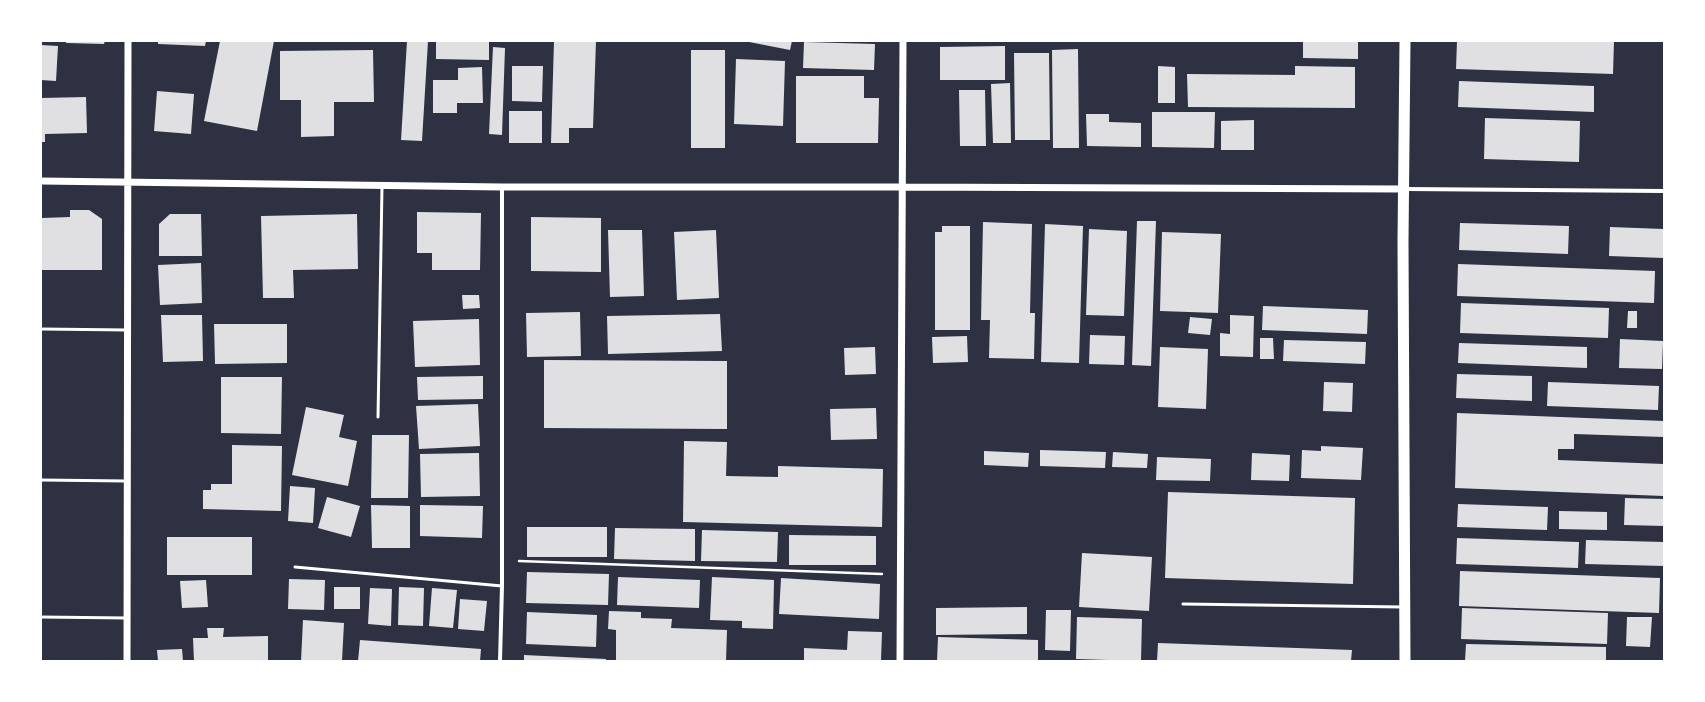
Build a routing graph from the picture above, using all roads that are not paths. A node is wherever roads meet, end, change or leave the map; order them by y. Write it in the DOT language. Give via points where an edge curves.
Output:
graph roads {
  1 [pos="128,41"];
  2 [pos="903,41"];
  3 [pos="1405,41"];
  4 [pos="41,181"];
  5 [pos="128,183"];
  6 [pos="382,186"];
  7 [pos="502,187"];
  8 [pos="902,187"];
  9 [pos="1403,189"];
  10 [pos="1664,191"];
  11 [pos="41,329"];
  12 [pos="128,330"];
  13 [pos="378,417"];
  14 [pos="41,480"];
  15 [pos="127,480"];
  16 [pos="295,567"];
  17 [pos="502,586"];
  18 [pos="1183,604"];
  19 [pos="1405,607"];
  20 [pos="41,617"];
  21 [pos="127,618"];
  22 [pos="127,661"];
  23 [pos="500,661"];
  24 [pos="900,661"];
  25 [pos="1405,661"];
  1 -- 5 [label="street"];
  2 -- 8 [label="street"];
  3 -- 9 [label="highway"];
  4 -- 5 [label="street"];
  5 -- 6 [label="street"];
  5 -- 12 [label="street"];
  6 -- 7 [label="street"];
  6 -- 13 [label="lane"];
  7 -- 8 [label="street"];
  7 -- 17 [label="street"];
  8 -- 9 [label="street"];
  8 -- 24 [label="street"];
  9 -- 10 [label="street"];
  9 -- 19 [label="highway"];
  11 -- 12 [label="lane"];
  12 -- 15 [label="street"];
  14 -- 15 [label="lane"];
  15 -- 21 [label="street"];
  16 -- 17 [label="lane"];
  17 -- 23 [label="street"];
  18 -- 19 [label="lane"];
  19 -- 25 [label="highway"];
  20 -- 21 [label="lane"];
  21 -- 22 [label="street"];
}
